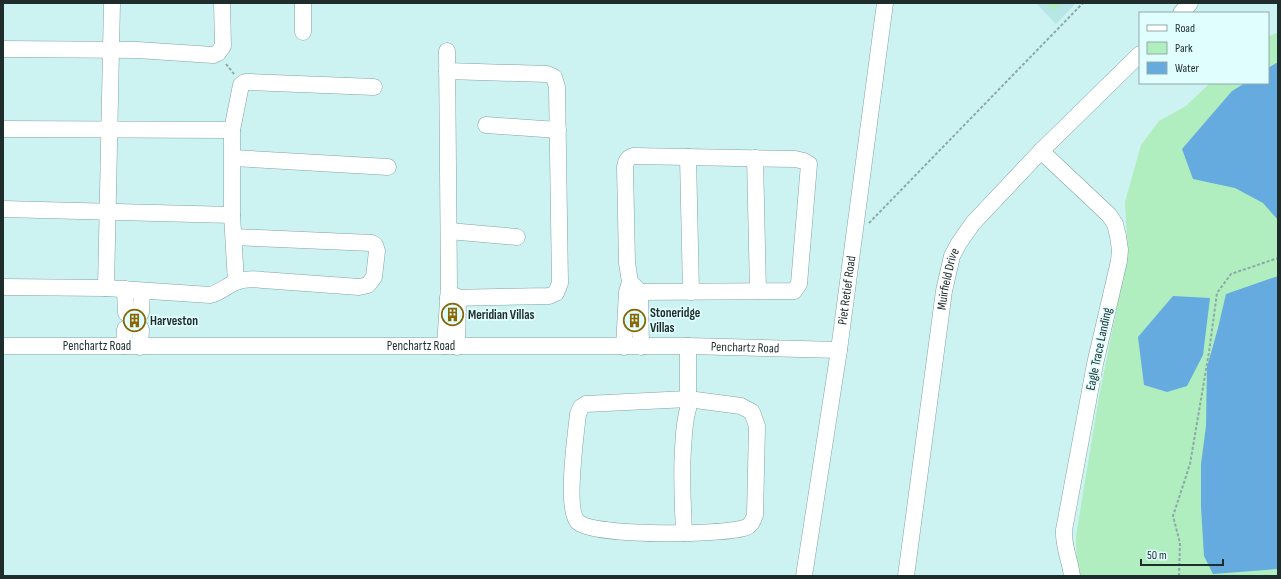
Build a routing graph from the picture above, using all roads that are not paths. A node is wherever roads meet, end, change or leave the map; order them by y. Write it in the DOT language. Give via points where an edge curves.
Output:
graph roads {
  1 [pos="112,3"];
  2 [pos="222,3"];
  3 [pos="303,3"];
  4 [pos="885,3"];
  5 [pos="1190,3"];
  6 [pos="1181,12"];
  7 [pos="303,32"];
  8 [pos="3,49"];
  9 [pos="111,50"];
  10 [pos="447,51"];
  11 [pos="1139,55"];
  12 [pos="447,71"];
  13 [pos="374,87"];
  14 [pos="486,125"];
  15 [pos="3,130"];
  16 [pos="109,130"];
  17 [pos="232,130"];
  18 [pos="558,130"];
  19 [pos="1041,151"];
  20 [pos="688,157"];
  21 [pos="233,158"];
  22 [pos="755,158"];
  23 [pos="388,167"];
  24 [pos="3,209"];
  25 [pos="108,211"];
  26 [pos="232,215"];
  27 [pos="449,231"];
  28 [pos="234,237"];
  29 [pos="517,237"];
  30 [pos="236,282"];
  31 [pos="3,287"];
  32 [pos="106,288"];
  33 [pos="632,289"];
  34 [pos="125,290"];
  35 [pos="142,290"];
  36 [pos="758,291"];
  37 [pos="691,292"];
  38 [pos="452,294"];
  39 [pos="133,321"];
  40 [pos="3,346"];
  41 [pos="124,346"];
  42 [pos="140,346"];
  43 [pos="694,346"];
  44 [pos="451,347"];
  45 [pos="624,347"];
  46 [pos="641,347"];
  47 [pos="839,350"];
  48 [pos="691,403"];
  49 [pos="684,533"];
  50 [pos="804,576"];
  51 [pos="906,576"];
  52 [pos="1072,576"];
  1 -- 9 [label="street"];
  2 -- 9 [label="street" via="224,41 218,53 213,55"];
  3 -- 7 [label="street"];
  4 -- 47 [label="street, Piet Retief Road"];
  5 -- 6 [label="street"];
  8 -- 9 [label="street"];
  9 -- 16 [label="street"];
  10 -- 12 [label="street"];
  11 -- 19 [label="street, Muirfield Drive"];
  12 -- 18 [label="street" via="551,74 557,87"];
  12 -- 27 [label="street"];
  13 -- 17 [label="street" via="243,83"];
  14 -- 18 [label="street"];
  15 -- 16 [label="street"];
  16 -- 17 [label="street"];
  16 -- 25 [label="street"];
  17 -- 21 [label="street"];
  18 -- 38 [label="street" via="560,283 556,294"];
  19 -- 51 [label="street, Muirfield Drive" via="973,223 950,261"];
  19 -- 52 [label="street, Eagle Trace Landing" via="1109,215 1115,224 1120,250 1095,364 1064,530"];
  20 -- 22 [label="street"];
  20 -- 33 [label="street" via="634,156 626,163 627,255"];
  20 -- 37 [label="street"];
  21 -- 23 [label="street"];
  21 -- 26 [label="street"];
  22 -- 36 [label="street"];
  22 -- 36 [label="street" via="800,160 809,164 798,287 794,291"];
  24 -- 25 [label="street"];
  25 -- 26 [label="street"];
  25 -- 32 [label="street"];
  26 -- 28 [label="street"];
  27 -- 29 [label="street"];
  27 -- 38 [label="street"];
  28 -- 30 [label="street"];
  28 -- 30 [label="street" via="368,243 375,245 377,251 374,276 371,283 363,287 263,280"];
  30 -- 35 [label="street" via="210,295"];
  31 -- 32 [label="street"];
  32 -- 34 [label="street"];
  33 -- 37 [label="street"];
  33 -- 45 [label="street"];
  33 -- 46 [label="street"];
  34 -- 35 [label="street"];
  34 -- 39 [label="street"];
  35 -- 39 [label="street"];
  36 -- 37 [label="street"];
  38 -- 44 [label="street"];
  39 -- 41 [label="street"];
  39 -- 42 [label="street"];
  40 -- 41 [label="street, Penchartz Road"];
  41 -- 42 [label="street, Penchartz Road"];
  42 -- 44 [label="street, Penchartz Road"];
  43 -- 46 [label="street, Penchartz Road"];
  43 -- 47 [label="street, Penchartz Road"];
  43 -- 48 [label="street" via="689,374"];
  44 -- 45 [label="street, Penchartz Road"];
  45 -- 46 [label="street, Penchartz Road"];
  47 -- 50 [label="street, Piet Retief Road"];
  48 -- 49 [label="street" via="685,418 681,479"];
  48 -- 49 [label="street" via="741,406 752,412 757,426 755,515 751,524 745,528"];
  48 -- 49 [label="street" via="583,405 578,414 572,484 575,519 583,525 617,532"];
}
